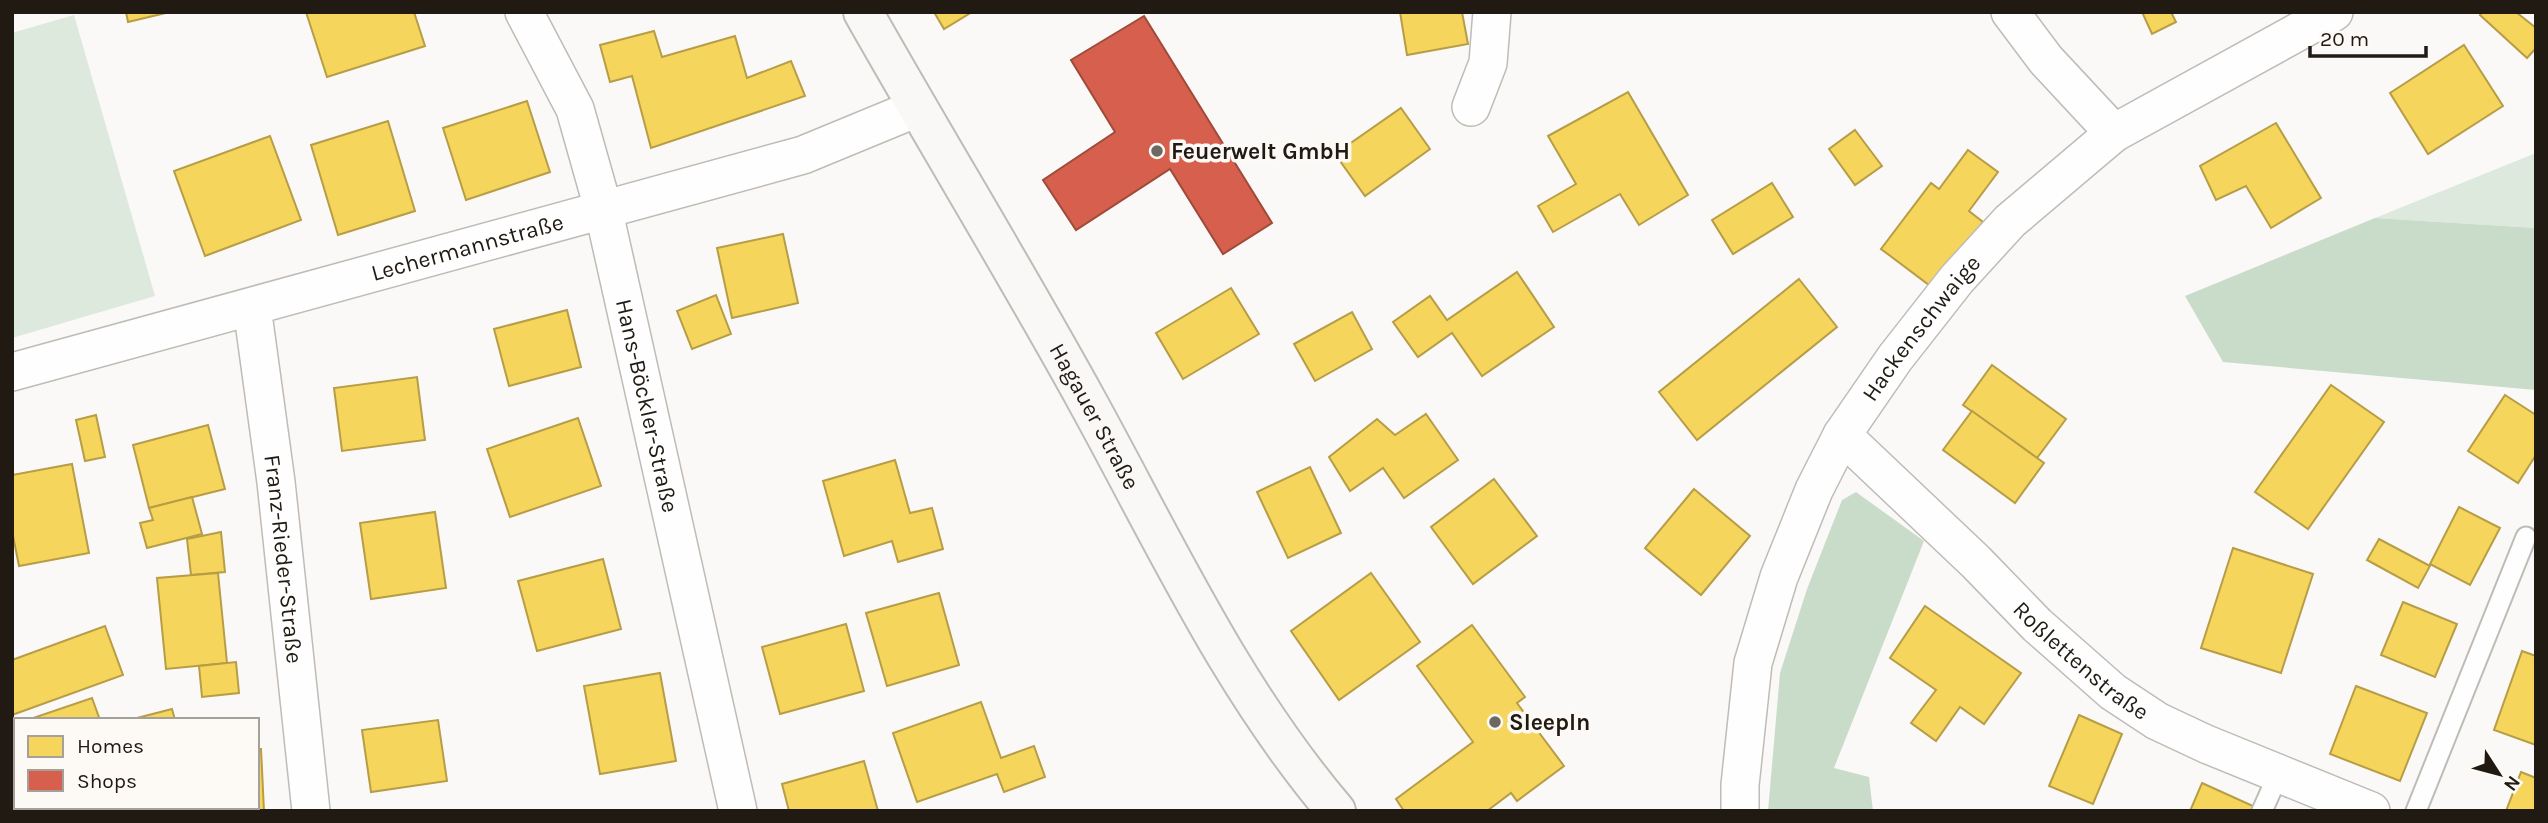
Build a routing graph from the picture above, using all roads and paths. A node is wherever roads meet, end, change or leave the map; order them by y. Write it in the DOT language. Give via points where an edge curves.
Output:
graph roads {
  1 [pos="524,12"];
  2 [pos="863,12"];
  3 [pos="1492,12"];
  4 [pos="2010,12"];
  5 [pos="2334,12"];
  6 [pos="1471,107"];
  7 [pos="917,108"];
  8 [pos="2114,133"];
  9 [pos="603,208"];
  10 [pos="252,307"];
  11 [pos="12,372"];
  12 [pos="1843,435"];
  13 [pos="2526,537"];
  14 [pos="2279,774"];
  15 [pos="311,811"];
  16 [pos="738,811"];
  17 [pos="1336,811"];
  18 [pos="1740,811"];
  19 [pos="2262,811"];
  20 [pos="2371,811"];
  21 [pos="2416,811"];
  1 -- 9 [label="street, Hans-Böckler-Straße" via="575,108"];
  2 -- 7 [label="street, Hagauer Straße"];
  3 -- 6 [label="street" via="1488,63"];
  4 -- 8 [label="street" via="2046,60"];
  5 -- 8 [label="street, Hackenschwaige"];
  7 -- 9 [label="street, Lechermannstraße" via="803,155"];
  7 -- 17 [label="street, Hagauer Straße" via="1027,291 1178,573 1263,716"];
  8 -- 12 [label="street, Hackenschwaige" via="2010,220 1957,279"];
  9 -- 10 [label="street, Lechermannstraße"];
  9 -- 16 [label="street, Hans-Böckler-Straße"];
  10 -- 11 [label="street, Lechermannstraße"];
  10 -- 15 [label="street, Franz-Rieder-Straße"];
  12 -- 14 [label="street, Roßlettenstraße" via="2037,625 2113,692 2157,721"];
  12 -- 18 [label="street, Hackenschwaige" via="1814,490 1779,577 1753,663"];
  13 -- 21 [label="lane"];
  14 -- 19 [label="lane"];
  14 -- 20 [label="street, Roßlettenstraße"];
}
